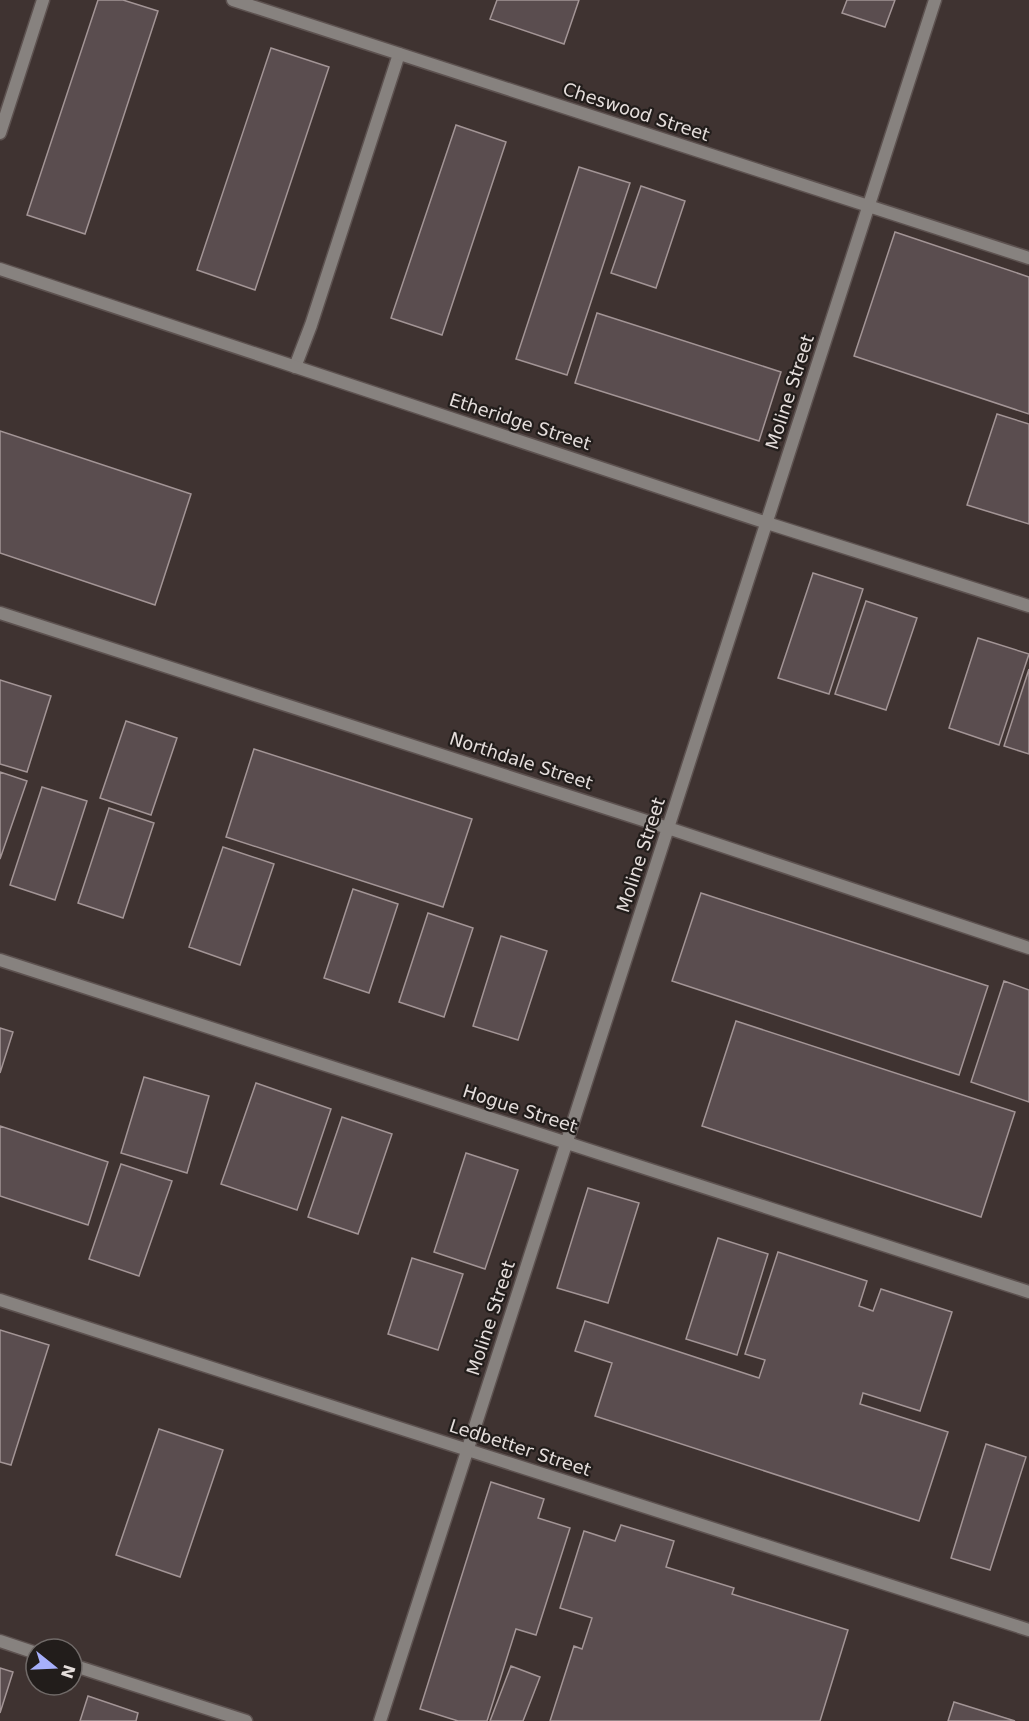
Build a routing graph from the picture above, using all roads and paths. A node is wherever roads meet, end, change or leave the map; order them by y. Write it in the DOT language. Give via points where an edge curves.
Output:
graph roads {
  1 [pos="43,0"];
  2 [pos="232,0"];
  3 [pos="935,0"];
  4 [pos="399,54"];
  5 [pos="0,133"];
  6 [pos="868,207"];
  7 [pos="1029,258"];
  8 [pos="0,269"];
  9 [pos="295,367"];
  10 [pos="767,523"];
  11 [pos="1029,606"];
  12 [pos="0,613"];
  13 [pos="668,828"];
  14 [pos="1029,948"];
  15 [pos="0,960"];
  16 [pos="566,1143"];
  17 [pos="1029,1292"];
  18 [pos="0,1300"];
  19 [pos="468,1450"];
  20 [pos="1029,1630"];
  21 [pos="0,1641"];
  22 [pos="24,1649"];
  23 [pos="84,1669"];
  24 [pos="246,1721"];
  25 [pos="380,1721"];
  1 -- 5 [label="street"];
  2 -- 4 [label="street, Cheswood Street"];
  3 -- 6 [label="street, Moline Street"];
  4 -- 6 [label="street, Cheswood Street"];
  4 -- 9 [label="street"];
  6 -- 7 [label="street, Cheswood Street"];
  6 -- 10 [label="street, Moline Street"];
  8 -- 9 [label="street, Etheridge Street"];
  9 -- 10 [label="street, Etheridge Street"];
  10 -- 11 [label="street, Etheridge Street"];
  10 -- 13 [label="street, Moline Street"];
  12 -- 13 [label="street, Northdale Street"];
  13 -- 14 [label="street, Northdale Street"];
  13 -- 16 [label="street, Moline Street"];
  15 -- 16 [label="street, Hogue Street"];
  16 -- 17 [label="street, Hogue Street"];
  16 -- 19 [label="street, Moline Street"];
  18 -- 19 [label="street, Ledbetter Street"];
  19 -- 20 [label="street, Ledbetter Street"];
  19 -- 25 [label="street, Moline Street"];
  21 -- 22 [label="street"];
  23 -- 24 [label="street"];
}
